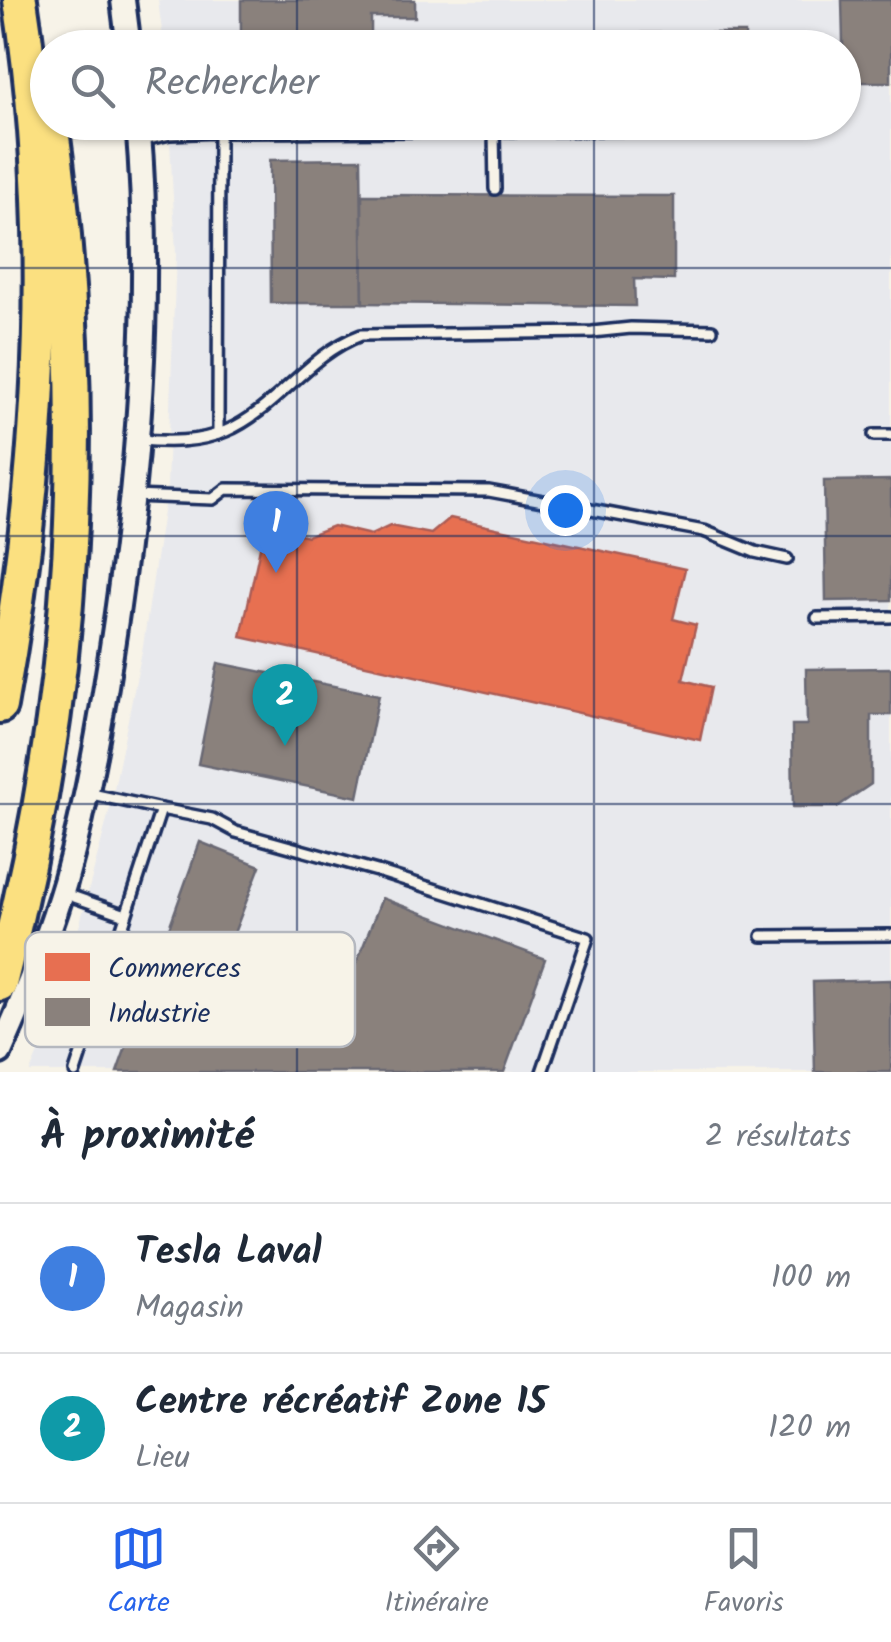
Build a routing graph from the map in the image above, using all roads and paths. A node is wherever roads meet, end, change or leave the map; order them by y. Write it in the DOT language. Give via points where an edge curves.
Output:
graph roads {
  1 [pos="20,0"];
  2 [pos="29,0"];
  3 [pos="123,0"];
  4 [pos="35,30"];
  5 [pos="127,30"];
  6 [pos="30,101"];
  7 [pos="34,140"];
  8 [pos="53,140"];
  9 [pos="138,140"];
  10 [pos="219,140"];
  11 [pos="494,140"];
  12 [pos="495,188"];
  13 [pos="712,330"];
  14 [pos="218,434"];
  15 [pos="874,435"];
  16 [pos="891,435"];
  17 [pos="136,440"];
  18 [pos="132,496"];
  19 [pos="787,559"];
  20 [pos="891,617"];
  21 [pos="817,618"];
  22 [pos="0,704"];
  23 [pos="86,792"];
  24 [pos="161,809"];
  25 [pos="62,892"];
  26 [pos="126,916"];
  27 [pos="49,932"];
  28 [pos="121,932"];
  29 [pos="891,935"];
  30 [pos="762,936"];
  31 [pos="0,984"];
  32 [pos="25,994"];
  33 [pos="84,1047"];
  34 [pos="0,1052"];
  35 [pos="76,1072"];
  36 [pos="542,1072"];
  1 -- 6 [label="highway"];
  2 -- 4 [label="highway"];
  3 -- 5 [label="street"];
  7 -- 22 [label="highway" via="38,364 26,536"];
  8 -- 31 [label="highway" via="73,351 67,606 44,795"];
  9 -- 17 [label="street" via="144,292"];
  10 -- 14 [label="lane"];
  11 -- 12 [label="lane"];
  13 -- 14 [label="lane" via="361,335 329,350"];
  14 -- 17 [label="lane"];
  15 -- 16 [label="lane"];
  17 -- 18 [label="street"];
  18 -- 19 [label="lane" via="213,499 226,489 488,491 704,531"];
  18 -- 23 [label="street"];
  20 -- 21 [label="lane"];
  23 -- 24 [label="lane"];
  23 -- 25 [label="street"];
  24 -- 26 [label="lane"];
  24 -- 36 [label="lane" via="212,819 236,832 588,938"];
  25 -- 26 [label="lane"];
  25 -- 27 [label="street"];
  26 -- 28 [label="lane"];
  29 -- 30 [label="lane"];
  32 -- 34 [label="street"];
  33 -- 35 [label="lane"];
}
